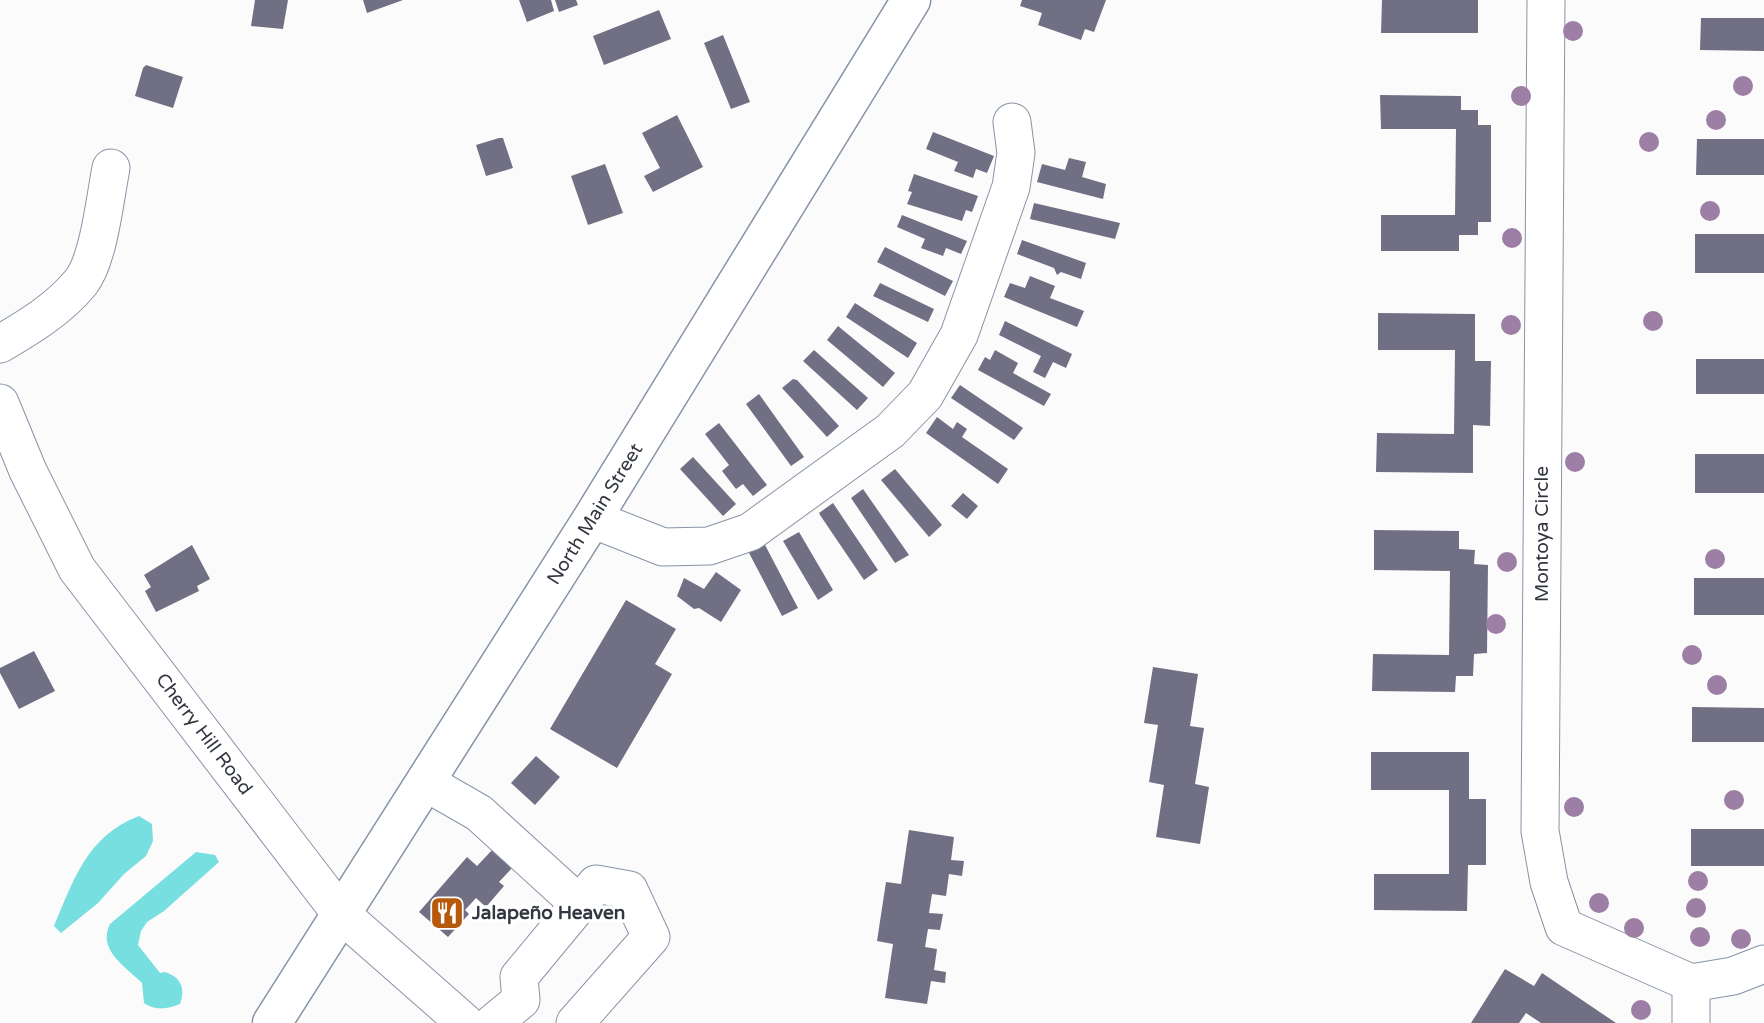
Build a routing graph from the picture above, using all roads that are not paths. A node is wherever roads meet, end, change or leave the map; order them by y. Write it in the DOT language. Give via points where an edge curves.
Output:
graph roads {
  1 [pos="911,0"];
  2 [pos="1546,0"];
  3 [pos="1012,122"];
  4 [pos="111,168"];
  5 [pos="0,344"];
  6 [pos="0,403"];
  7 [pos="592,519"];
  8 [pos="425,782"];
  9 [pos="579,904"];
  10 [pos="341,914"];
  11 [pos="1764,964"];
  12 [pos="1690,983"];
  13 [pos="521,1000"];
  14 [pos="272,1023"];
  15 [pos="465,1023"];
  16 [pos="493,1023"];
  17 [pos="557,1023"];
  18 [pos="575,1023"];
  19 [pos="1691,1023"];
  1 -- 7 [label="main road, North Main Street"];
  2 -- 12 [label="street, Montoya Circle" via="1540,831 1549,882 1564,927"];
  3 -- 7 [label="street" via="1016,153 1011,187 959,335 925,395 890,431 750,532 709,547 663,547"];
  4 -- 5 [label="street" via="96,242 82,281 38,322"];
  6 -- 10 [label="street, Cherry Hill Road" via="77,569"];
  7 -- 8 [label="main road, North Main Street"];
  8 -- 9 [label="street" via="479,813"];
  8 -- 10 [label="main road, North Main Street"];
  9 -- 13 [label="street" via="519,977"];
  9 -- 18 [label="street" via="596,884 629,890 651,937"];
  10 -- 14 [label="main road, North Main Street"];
  10 -- 15 [label="street, Cherry Hill Road"];
  11 -- 12 [label="street" via="1733,976"];
  12 -- 19 [label="street"];
  13 -- 16 [label="street"];
  13 -- 17 [label="street"];
}
